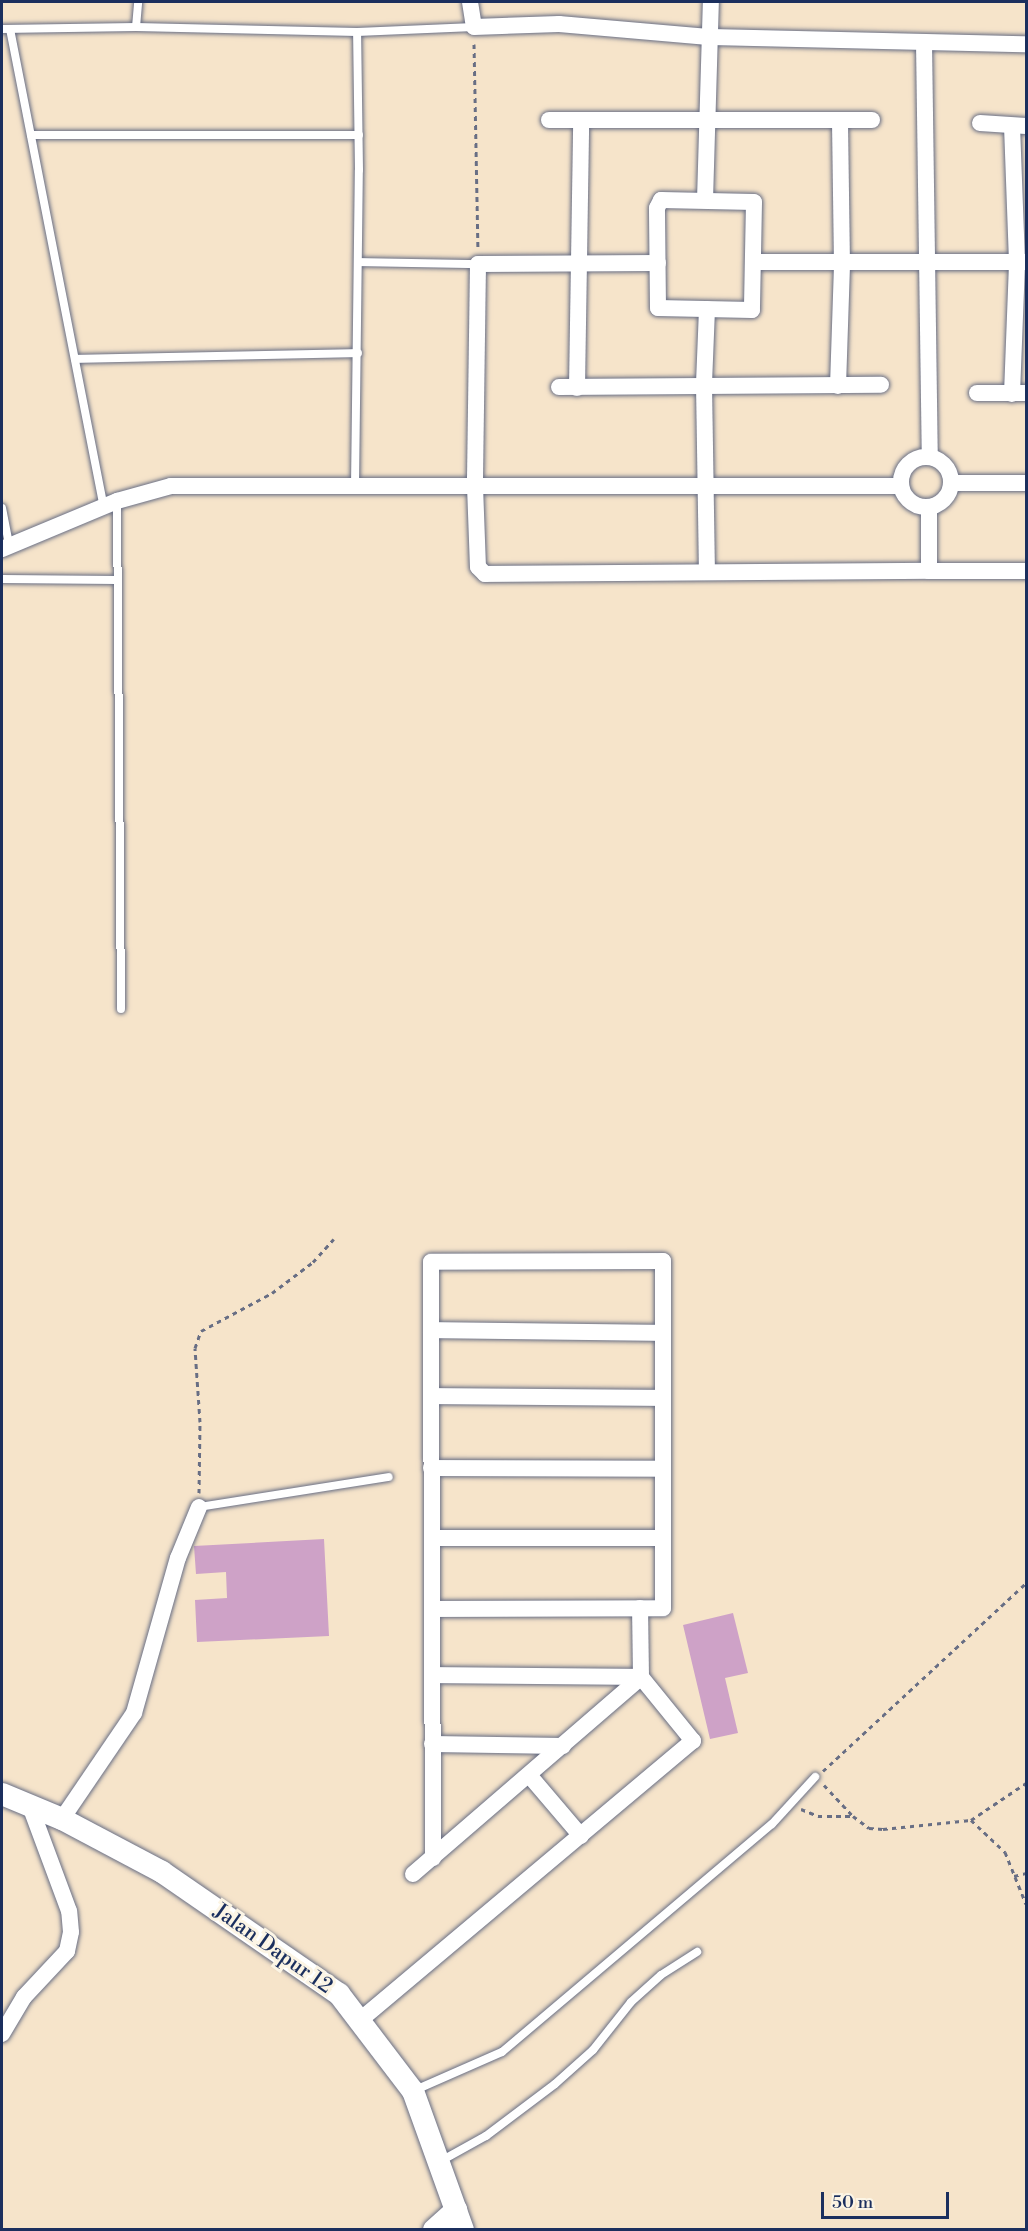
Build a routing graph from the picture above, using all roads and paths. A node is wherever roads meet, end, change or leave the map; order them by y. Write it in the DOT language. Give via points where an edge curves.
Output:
graph roads {
  1 [pos="138,2"];
  2 [pos="470,2"];
  3 [pos="711,2"];
  4 [pos="136,27"];
  5 [pos="474,27"];
  6 [pos="6,29"];
  7 [pos="357,32"];
  8 [pos="708,37"];
  9 [pos="924,42"];
  10 [pos="1026,44"];
  11 [pos="707,118"];
  12 [pos="549,120"];
  13 [pos="581,120"];
  14 [pos="872,120"];
  15 [pos="840,121"];
  16 [pos="980,123"];
  17 [pos="1019,126"];
  18 [pos="31,135"];
  19 [pos="358,135"];
  20 [pos="705,200"];
  21 [pos="358,262"];
  22 [pos="754,262"];
  23 [pos="1022,262"];
  24 [pos="658,263"];
  25 [pos="478,264"];
  26 [pos="578,264"];
  27 [pos="927,264"];
  28 [pos="842,265"];
  29 [pos="707,309"];
  30 [pos="358,353"];
  31 [pos="75,359"];
  32 [pos="704,384"];
  33 [pos="880,385"];
  34 [pos="838,386"];
  35 [pos="560,387"];
  36 [pos="578,388"];
  37 [pos="977,393"];
  38 [pos="1019,393"];
  39 [pos="930,456"];
  40 [pos="953,483"];
  41 [pos="1026,483"];
  42 [pos="704,485"];
  43 [pos="355,486"];
  44 [pos="475,486"];
  45 [pos="899,486"];
  46 [pos="110,503"];
  47 [pos="2,508"];
  48 [pos="928,508"];
  49 [pos="5,547"];
  50 [pos="707,570"];
  51 [pos="929,571"];
  52 [pos="1026,571"];
  53 [pos="2,579"];
  54 [pos="117,580"];
  55 [pos="120,1009"];
  56 [pos="334,1239"];
  57 [pos="431,1330"];
  58 [pos="663,1333"];
  59 [pos="431,1396"];
  60 [pos="663,1398"];
  61 [pos="431,1468"];
  62 [pos="663,1469"];
  63 [pos="389,1477"];
  64 [pos="199,1507"];
  65 [pos="432,1538"];
  66 [pos="663,1538"];
  67 [pos="1026,1583"];
  68 [pos="640,1608"];
  69 [pos="432,1609"];
  70 [pos="432,1675"];
  71 [pos="641,1677"];
  72 [pos="432,1744"];
  73 [pos="563,1746"];
  74 [pos="529,1775"];
  75 [pos="816,1777"];
  76 [pos="1026,1783"];
  77 [pos="2,1794"];
  78 [pos="31,1809"];
  79 [pos="818,1816"];
  80 [pos="853,1816"];
  81 [pos="62,1819"];
  82 [pos="971,1820"];
  83 [pos="581,1836"];
  84 [pos="433,1858"];
  85 [pos="1026,1873"];
  86 [pos="413,1874"];
  87 [pos="1014,1876"];
  88 [pos="1026,1904"];
  89 [pos="697,1952"];
  90 [pos="359,2021"];
  91 [pos="2,2034"];
  92 [pos="413,2091"];
  93 [pos="439,2163"];
  94 [pos="460,2220"];
  95 [pos="434,2229"];
  1 -- 4 [label="lane"];
  2 -- 5 [label="street"];
  3 -- 8 [label="street"];
  4 -- 6 [label="lane"];
  4 -- 7 [label="lane"];
  5 -- 7 [label="lane"];
  5 -- 8 [label="street" via="559,24"];
  5 -- 25 [label="path"];
  6 -- 18 [label="lane"];
  7 -- 19 [label="lane"];
  8 -- 9 [label="street"];
  8 -- 11 [label="street"];
  9 -- 10 [label="street"];
  9 -- 27 [label="street"];
  11 -- 13 [label="street"];
  11 -- 15 [label="street"];
  11 -- 20 [label="street"];
  12 -- 13 [label="street"];
  13 -- 26 [label="street"];
  14 -- 15 [label="street"];
  15 -- 28 [label="street"];
  16 -- 17 [label="street"];
  17 -- 23 [label="street"];
  18 -- 19 [label="lane"];
  18 -- 31 [label="lane"];
  19 -- 21 [label="lane"];
  20 -- 22 [label="street" via="754,202"];
  20 -- 24 [label="street" via="658,203"];
  21 -- 25 [label="lane"];
  21 -- 30 [label="lane"];
  22 -- 28 [label="street"];
  22 -- 29 [label="street" via="752,310"];
  23 -- 27 [label="street"];
  23 -- 38 [label="street"];
  24 -- 26 [label="street"];
  24 -- 29 [label="street" via="658,308"];
  25 -- 26 [label="street"];
  25 -- 44 [label="street"];
  26 -- 36 [label="street"];
  27 -- 28 [label="street"];
  27 -- 39 [label="street"];
  28 -- 34 [label="street"];
  29 -- 32 [label="street"];
  30 -- 31 [label="lane"];
  30 -- 43 [label="lane"];
  31 -- 46 [label="lane"];
  32 -- 34 [label="street"];
  32 -- 36 [label="street"];
  32 -- 42 [label="street"];
  33 -- 34 [label="street"];
  35 -- 36 [label="street"];
  37 -- 38 [label="street"];
  39 -- 40 [label="street" via="946,465"];
  39 -- 45 [label="street" via="907,463"];
  40 -- 41 [label="street"];
  40 -- 48 [label="street" via="946,500"];
  42 -- 44 [label="street"];
  42 -- 45 [label="street"];
  42 -- 50 [label="street"];
  43 -- 44 [label="street"];
  43 -- 46 [label="street" via="171,486"];
  44 -- 50 [label="street" via="478,567 485,574"];
  45 -- 48 [label="street" via="909,503"];
  46 -- 49 [label="street"];
  46 -- 54 [label="lane"];
  47 -- 49 [label="lane"];
  48 -- 51 [label="street"];
  50 -- 51 [label="street"];
  51 -- 52 [label="street"];
  53 -- 54 [label="lane"];
  54 -- 55 [label="lane"];
  56 -- 64 [label="path" via="313,1262 272,1293 201,1331 195,1348 200,1422"];
  57 -- 58 [label="street"];
  57 -- 58 [label="street" via="431,1262 663,1261"];
  57 -- 59 [label="street"];
  58 -- 60 [label="street"];
  59 -- 60 [label="street"];
  59 -- 61 [label="street"];
  60 -- 62 [label="street"];
  61 -- 62 [label="street"];
  61 -- 65 [label="street"];
  62 -- 66 [label="street"];
  63 -- 64 [label="lane"];
  64 -- 81 [label="street" via="171,1579 134,1713"];
  65 -- 66 [label="street"];
  65 -- 69 [label="street"];
  66 -- 68 [label="street" via="663,1608"];
  67 -- 75 [label="path"];
  68 -- 69 [label="street"];
  68 -- 71 [label="street"];
  69 -- 70 [label="street"];
  70 -- 71 [label="street"];
  70 -- 72 [label="street"];
  71 -- 73 [label="street"];
  71 -- 83 [label="street" via="693,1740"];
  72 -- 73 [label="street"];
  72 -- 84 [label="street"];
  73 -- 74 [label="street"];
  74 -- 83 [label="street"];
  74 -- 84 [label="street"];
  75 -- 80 [label="path"];
  75 -- 92 [label="lane" via="772,1824 502,2052"];
  76 -- 82 [label="path"];
  77 -- 78 [label="street, Jalan Dapur 12"];
  78 -- 81 [label="street, Jalan Dapur 12"];
  78 -- 91 [label="street" via="69,1911 71,1932 68,1951 24,1996"];
  79 -- 80 [label="path"];
  80 -- 82 [label="path" via="876,1829"];
  81 -- 90 [label="street, Jalan Dapur 12" via="162,1872 339,1994"];
  82 -- 87 [label="path" via="999,1844"];
  83 -- 90 [label="street"];
  84 -- 86 [label="street"];
  85 -- 87 [label="path"];
  87 -- 88 [label="path"];
  89 -- 93 [label="lane" via="661,1975 631,2002 593,2050 555,2084 486,2136"];
  90 -- 92 [label="street, Jalan Dapur 12"];
  92 -- 93 [label="street, Jalan Dapur 12"];
  93 -- 94 [label="street, Jalan Dapur 12"];
  94 -- 95 [label="street"];
}
